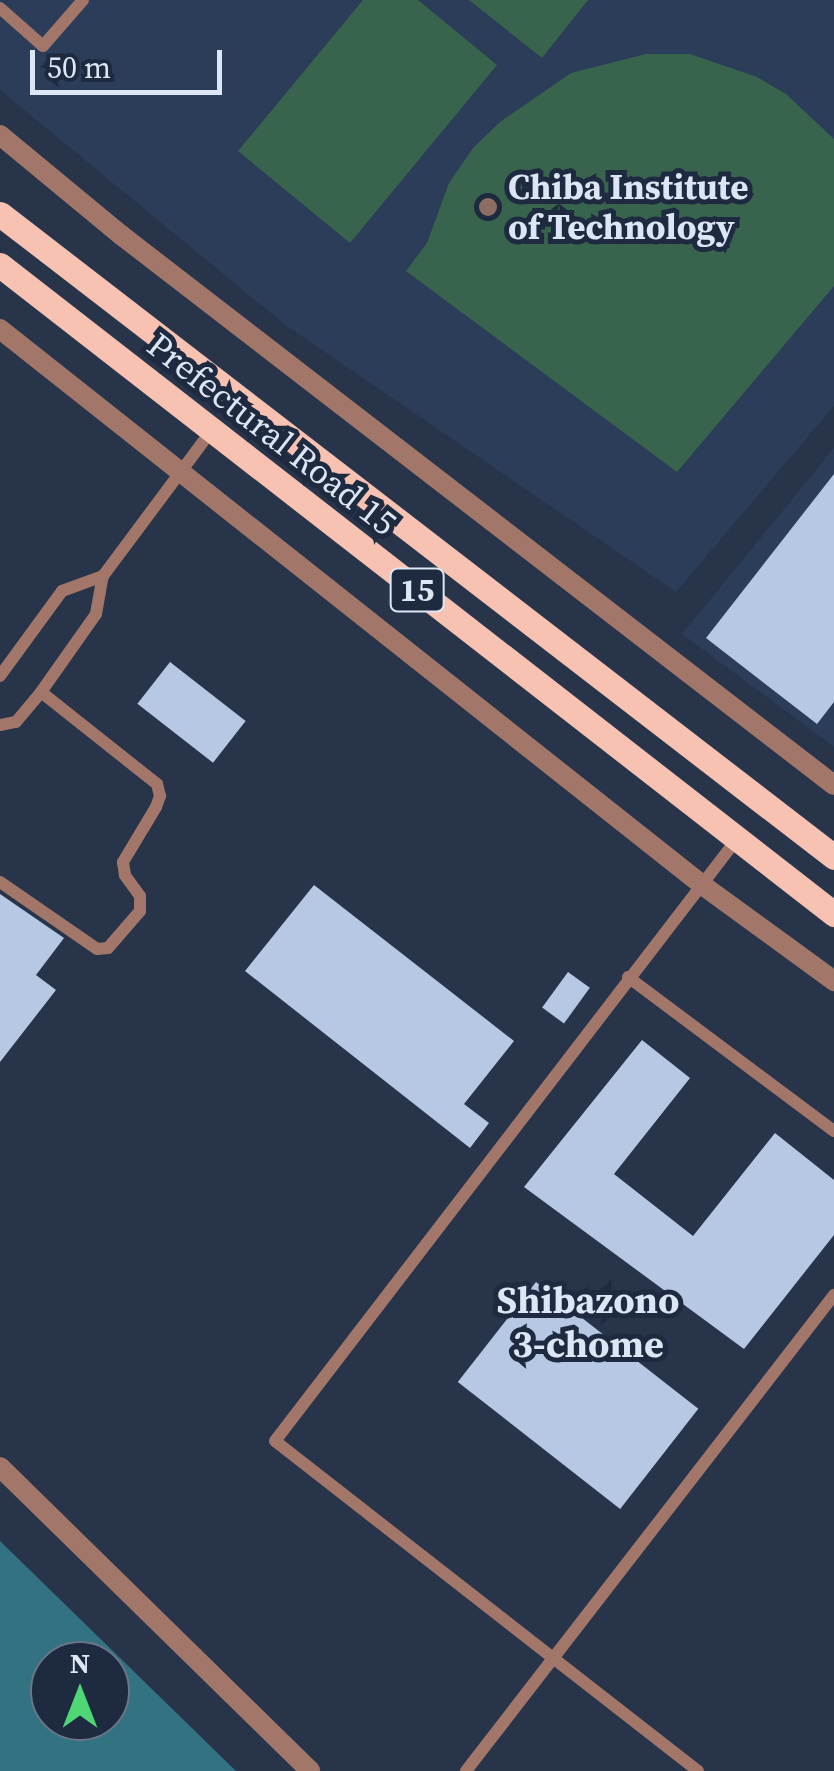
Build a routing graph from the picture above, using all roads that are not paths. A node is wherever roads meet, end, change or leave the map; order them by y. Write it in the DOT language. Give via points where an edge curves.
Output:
graph roads {
  1 [pos="83,0"];
  2 [pos="0,8"];
  3 [pos="0,135"];
  4 [pos="0,214"];
  5 [pos="0,265"];
  6 [pos="0,329"];
  7 [pos="212,430"];
  8 [pos="182,472"];
  9 [pos="103,576"];
  10 [pos="0,676"];
  11 [pos="40,692"];
  12 [pos="0,725"];
  13 [pos="834,785"];
  14 [pos="737,840"];
  15 [pos="834,856"];
  16 [pos="0,882"];
  17 [pos="701,884"];
  18 [pos="834,914"];
  19 [pos="628,978"];
  20 [pos="834,981"];
  21 [pos="834,1131"];
  22 [pos="834,1295"];
  23 [pos="0,1467"];
  24 [pos="550,1659"];
  25 [pos="310,1771"];
  26 [pos="466,1771"];
  27 [pos="698,1771"];
  1 -- 2 [label="lane" via="43,46"];
  3 -- 13 [label="street"];
  4 -- 15 [label="main road, Prefectural Road 15 / 15"];
  5 -- 7 [label="main road, Prefectural Road 15 / 15"];
  6 -- 8 [label="street"];
  7 -- 8 [label="lane"];
  7 -- 14 [label="main road, Prefectural Road 15 / 15"];
  8 -- 9 [label="lane"];
  8 -- 17 [label="street"];
  9 -- 10 [label="lane" via="62,591"];
  9 -- 11 [label="lane" via="96,614"];
  11 -- 12 [label="lane" via="16,722"];
  11 -- 16 [label="lane" via="157,784 156,807 123,862 140,911 108,948 97,950"];
  14 -- 17 [label="lane"];
  14 -- 18 [label="main road, Prefectural Road 15 / 15"];
  17 -- 19 [label="lane"];
  17 -- 20 [label="street"];
  19 -- 21 [label="lane"];
  19 -- 24 [label="lane" via="275,1441"];
  22 -- 24 [label="lane"];
  23 -- 25 [label="street"];
  24 -- 26 [label="lane"];
  24 -- 27 [label="lane"];
}
